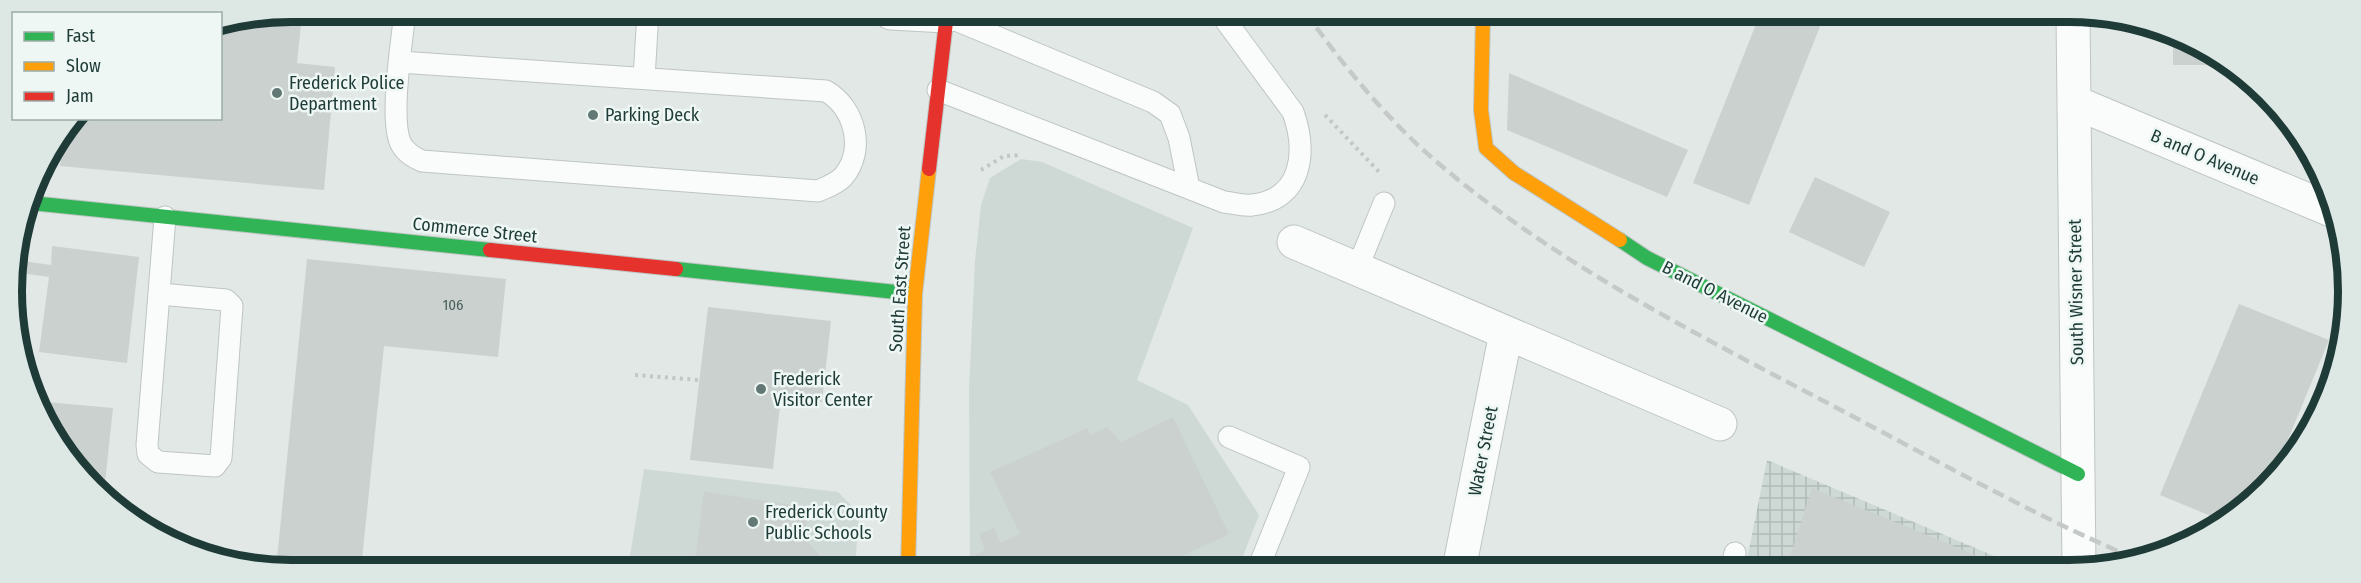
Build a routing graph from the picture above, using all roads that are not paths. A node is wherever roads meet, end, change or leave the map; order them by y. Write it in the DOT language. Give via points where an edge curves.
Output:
graph roads {
  1 [pos="404,22"];
  2 [pos="647,22"];
  3 [pos="945,22"];
  4 [pos="965,22"];
  5 [pos="1227,22"];
  6 [pos="1483,22"];
  7 [pos="2073,22"];
  8 [pos="400,62"];
  9 [pos="644,78"];
  10 [pos="938,90"];
  11 [pos="2074,102"];
  12 [pos="1189,188"];
  13 [pos="1384,203"];
  14 [pos="37,204"];
  15 [pos="2325,207"];
  16 [pos="165,217"];
  17 [pos="1294,242"];
  18 [pos="1357,269"];
  19 [pos="160,294"];
  20 [pos="915,294"];
  21 [pos="1506,333"];
  22 [pos="1720,424"];
  23 [pos="1229,436"];
  24 [pos="2078,474"];
  25 [pos="908,560"];
  26 [pos="1262,560"];
  27 [pos="1461,560"];
  28 [pos="2079,560"];
  1 -- 8 [label="lane"];
  2 -- 9 [label="lane"];
  3 -- 10 [label="street, South East Street"];
  4 -- 12 [label="lane" via="1153,102 1170,114"];
  5 -- 12 [label="lane" via="1293,112 1302,146 1298,170 1274,200 1251,205 1224,202"];
  6 -- 24 [label="street, B and O Avenue" via="1481,110 1486,148 1514,173 1647,258"];
  7 -- 11 [label="street, South Wisner Street"];
  8 -- 9 [label="lane"];
  8 -- 9 [label="lane" via="395,120 400,143 412,158 422,161 808,191 831,185 842,178 849,166 855,139 849,111 826,91"];
  10 -- 12 [label="lane"];
  10 -- 20 [label="street, South East Street"];
  11 -- 15 [label="street, B and O Avenue"];
  11 -- 24 [label="street, South Wisner Street"];
  13 -- 18 [label="lane"];
  14 -- 16 [label="street, Commerce Street"];
  16 -- 19 [label="lane"];
  16 -- 20 [label="street, Commerce Street"];
  17 -- 18 [label="street"];
  18 -- 21 [label="street"];
  19 -- 19 [label="lane" via="148,454 158,462 215,466 220,458 232,306 225,300"];
  20 -- 25 [label="street, South East Street"];
  21 -- 22 [label="street"];
  21 -- 27 [label="street, Water Street"];
  23 -- 26 [label="lane" via="1299,467"];
  24 -- 28 [label="street, South Wisner Street"];
}
